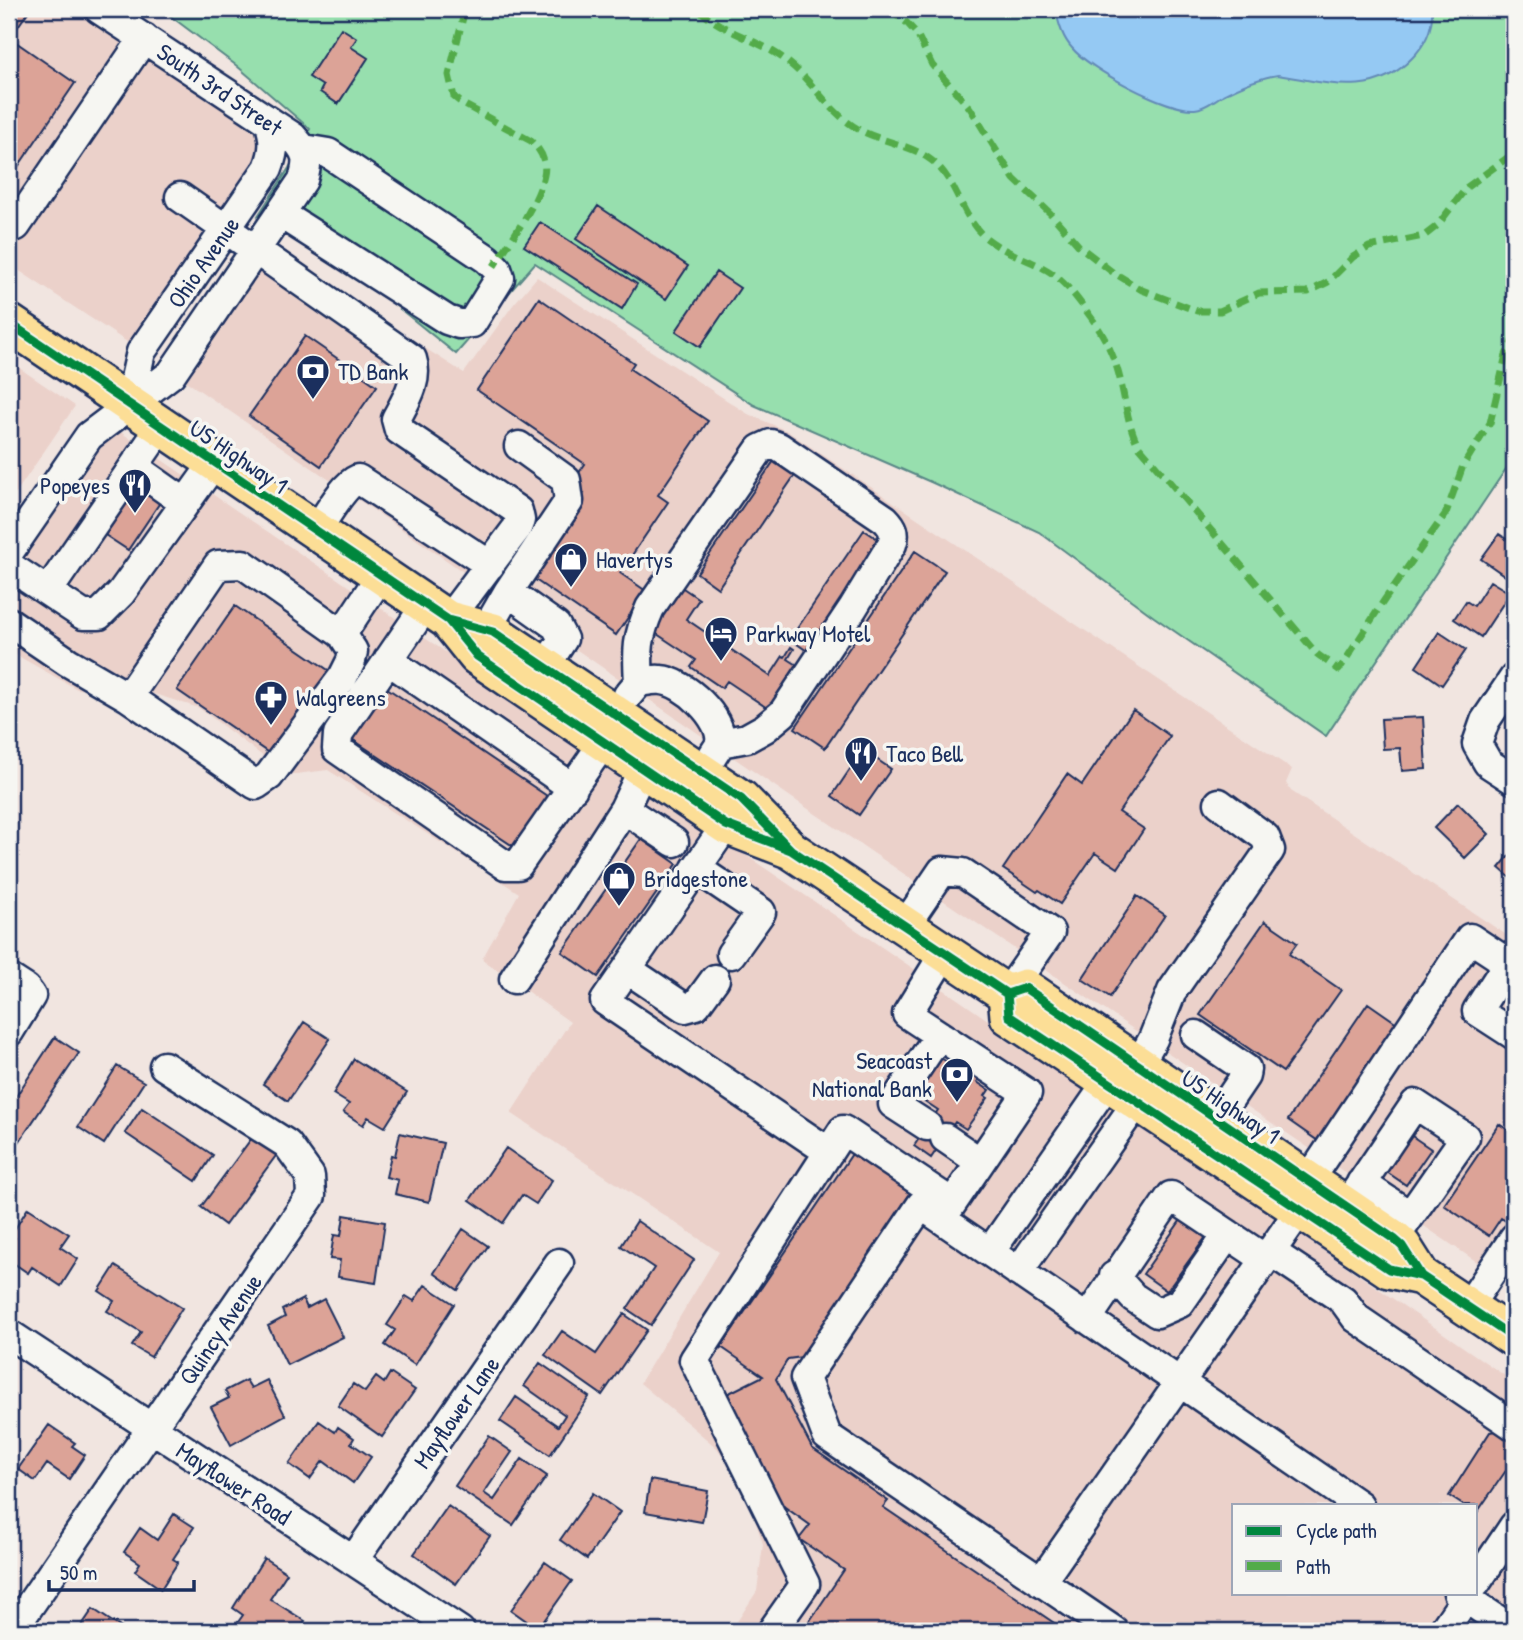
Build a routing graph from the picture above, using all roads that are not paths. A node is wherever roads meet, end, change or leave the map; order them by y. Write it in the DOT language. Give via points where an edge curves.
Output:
graph roads {
  1 [pos="99,9"];
  2 [pos="144,38"];
  3 [pos="269,121"];
  4 [pos="304,149"];
  5 [pos="180,197"];
  6 [pos="281,214"];
  7 [pos="9,221"];
  8 [pos="226,229"];
  9 [pos="256,250"];
  10 [pos="9,323"];
  11 [pos="129,405"];
  12 [pos="161,427"];
  13 [pos="519,446"];
  14 [pos="214,463"];
  15 [pos="134,467"];
  16 [pos="185,503"];
  17 [pos="316,531"];
  18 [pos="9,552"];
  19 [pos="490,565"];
  20 [pos="9,566"];
  21 [pos="382,575"];
  22 [pos="48,591"];
  23 [pos="508,592"];
  24 [pos="437,613"];
  25 [pos="9,622"];
  26 [pos="485,630"];
  27 [pos="342,634"];
  28 [pos="388,660"];
  29 [pos="545,667"];
  30 [pos="1514,678"];
  31 [pos="639,682"];
  32 [pos="128,697"];
  33 [pos="608,728"];
  34 [pos="712,758"];
  35 [pos="643,769"];
  36 [pos="1514,780"];
  37 [pos="573,788"];
  38 [pos="1219,803"];
  39 [pos="624,808"];
  40 [pos="726,825"];
  41 [pos="674,842"];
  42 [pos="791,850"];
  43 [pos="696,868"];
  44 [pos="904,927"];
  45 [pos="731,954"];
  46 [pos="944,954"];
  47 [pos="1511,965"];
  48 [pos="627,969"];
  49 [pos="9,978"];
  50 [pos="514,979"];
  51 [pos="715,979"];
  52 [pos="1438,985"];
  53 [pos="1007,994"];
  54 [pos="1477,1011"];
  55 [pos="9,1032"];
  56 [pos="939,1035"];
  57 [pos="1196,1035"];
  58 [pos="1514,1035"];
  59 [pos="163,1066"];
  60 [pos="1134,1082"];
  61 [pos="1216,1119"];
  62 [pos="829,1152"];
  63 [pos="980,1162"];
  64 [pos="1353,1195"];
  65 [pos="1303,1196"];
  66 [pos="947,1211"];
  67 [pos="1401,1227"];
  68 [pos="1228,1234"];
  69 [pos="1514,1238"];
  70 [pos="989,1252"];
  71 [pos="1268,1255"];
  72 [pos="559,1263"];
  73 [pos="1018,1272"];
  74 [pos="1114,1276"];
  75 [pos="1422,1276"];
  76 [pos="1468,1307"];
  77 [pos="1087,1319"];
  78 [pos="9,1334"];
  79 [pos="1514,1338"];
  80 [pos="1180,1382"];
  81 [pos="1514,1426"];
  82 [pos="152,1429"];
  83 [pos="1358,1504"];
  84 [pos="1514,1526"];
  85 [pos="353,1561"];
  86 [pos="1478,1576"];
  87 [pos="1041,1582"];
  88 [pos="1465,1594"];
  89 [pos="1471,1594"];
  90 [pos="1512,1624"];
  91 [pos="12,1631"];
  92 [pos="460,1631"];
  93 [pos="772,1631"];
  94 [pos="1114,1631"];
  95 [pos="1443,1631"];
  1 -- 2 [label="street, South 3rd Street"];
  2 -- 3 [label="street, South 3rd Street"];
  2 -- 7 [label="street" via="16,226"];
  3 -- 4 [label="street, South 3rd Street"];
  3 -- 8 [label="street, Ohio Avenue" via="275,152"];
  4 -- 6 [label="street, Ohio Avenue" via="308,163 303,180"];
  4 -- 6 [label="street" via="328,153 487,259 500,278 472,323 459,324"];
  5 -- 8 [label="street"];
  6 -- 9 [label="street, Ohio Avenue"];
  8 -- 9 [label="street"];
  8 -- 11 [label="street, Ohio Avenue" via="141,352"];
  9 -- 11 [label="street, Ohio Avenue" via="172,374"];
  9 -- 19 [label="street" via="412,359 412,386 396,419 399,430 518,512 517,528"];
  10 -- 11 [label="main road, US Highway 1"];
  11 -- 12 [label="main road, US Highway 1"];
  11 -- 18 [label="street, Ohio Avenue" via="89,436"];
  12 -- 14 [label="main road, US Highway 1"];
  12 -- 15 [label="street"];
  13 -- 23 [label="street" via="566,480 569,501"];
  14 -- 16 [label="street"];
  14 -- 17 [label="main road, US Highway 1"];
  15 -- 16 [label="street"];
  15 -- 22 [label="street"];
  16 -- 22 [label="street" via="121,593 99,615 83,615"];
  17 -- 19 [label="street" via="358,479"];
  17 -- 21 [label="main road, US Highway 1"];
  19 -- 24 [label="street"];
  20 -- 22 [label="street"];
  21 -- 24 [label="main road, US Highway 1"];
  21 -- 27 [label="street"];
  23 -- 26 [label="street"];
  23 -- 29 [label="street" via="556,626 563,639"];
  24 -- 26 [label="main road, US Highway 1"];
  24 -- 28 [label="street"];
  24 -- 33 [label="main road, US Highway 1" via="477,656"];
  25 -- 32 [label="street"];
  26 -- 29 [label="main road, US Highway 1"];
  27 -- 32 [label="street" via="243,564 218,565"];
  27 -- 32 [label="street" via="353,651 343,677 269,776 256,785"];
  28 -- 37 [label="street"];
  28 -- 37 [label="street" via="338,734 337,749 505,865 518,865"];
  29 -- 33 [label="main road, US Highway 1"];
  30 -- 36 [label="street" via="1485,721 1477,744 1488,763"];
  31 -- 33 [label="street"];
  31 -- 34 [label="street" via="663,679 712,713 718,727"];
  31 -- 34 [label="street" via="640,630 650,608 760,449 771,444 779,447 892,526 892,544 783,713 765,729"];
  33 -- 34 [label="main road, US Highway 1"];
  33 -- 35 [label="main road, US Highway 1"];
  33 -- 37 [label="street"];
  34 -- 42 [label="main road, US Highway 1" via="741,799"];
  35 -- 39 [label="street"];
  35 -- 40 [label="main road, US Highway 1"];
  38 -- 60 [label="street" via="1265,836 1270,850 1172,991"];
  39 -- 41 [label="street"];
  39 -- 50 [label="street"];
  40 -- 42 [label="main road, US Highway 1"];
  40 -- 43 [label="street"];
  42 -- 44 [label="main road, US Highway 1"];
  43 -- 45 [label="street" via="761,912"];
  43 -- 48 [label="street"];
  44 -- 46 [label="main road, US Highway 1"];
  44 -- 53 [label="street" via="942,871 962,873 1050,932"];
  46 -- 53 [label="main road, US Highway 1"];
  46 -- 56 [label="street" via="906,1014"];
  47 -- 52 [label="street" via="1470,938"];
  47 -- 54 [label="street"];
  48 -- 51 [label="street" via="685,1008 696,1005"];
  48 -- 62 [label="street" via="605,1001"];
  49 -- 55 [label="street" via="31,996"];
  52 -- 54 [label="street"];
  52 -- 65 [label="street"];
  53 -- 60 [label="main road, US Highway 1" via="1009,1016"];
  54 -- 58 [label="street"];
  56 -- 63 [label="street" via="893,1104"];
  56 -- 63 [label="street" via="1027,1093"];
  57 -- 61 [label="street" via="1246,1069"];
  59 -- 82 [label="street, Quincy Avenue" via="287,1144 310,1176 312,1196"];
  60 -- 61 [label="main road, US Highway 1"];
  60 -- 65 [label="main road, US Highway 1"];
  60 -- 70 [label="street"];
  60 -- 73 [label="street"];
  61 -- 65 [label="main road, US Highway 1"];
  62 -- 66 [label="street" via="843,1130"];
  62 -- 93 [label="street" via="694,1360 805,1584"];
  63 -- 66 [label="street"];
  64 -- 65 [label="main road, US Highway 1"];
  64 -- 67 [label="main road, US Highway 1"];
  64 -- 67 [label="street" via="1415,1104 1465,1136"];
  65 -- 71 [label="street"];
  65 -- 75 [label="main road, US Highway 1" via="1389,1269"];
  66 -- 70 [label="street"];
  66 -- 87 [label="street" via="920,1205 805,1378 827,1436"];
  67 -- 75 [label="main road, US Highway 1" via="1402,1246"];
  68 -- 71 [label="street"];
  68 -- 74 [label="street" via="1180,1303 1157,1313 1133,1297"];
  68 -- 74 [label="street" via="1171,1196"];
  69 -- 76 [label="street"];
  70 -- 73 [label="street"];
  71 -- 80 [label="street"];
  71 -- 81 [label="street" via="1343,1300 1356,1318"];
  72 -- 85 [label="street, Mayflower Lane"];
  73 -- 77 [label="street"];
  74 -- 77 [label="street"];
  75 -- 76 [label="main road, US Highway 1"];
  76 -- 79 [label="main road, US Highway 1"];
  77 -- 80 [label="street"];
  78 -- 82 [label="street, Mayflower Road"];
  80 -- 83 [label="street"];
  80 -- 87 [label="street"];
  82 -- 85 [label="street, Mayflower Road"];
  82 -- 91 [label="street, Quincy Avenue"];
  84 -- 86 [label="street"];
  85 -- 92 [label="street, Mayflower Road"];
  87 -- 94 [label="street"];
  88 -- 95 [label="street"];
  89 -- 90 [label="street"];
}
